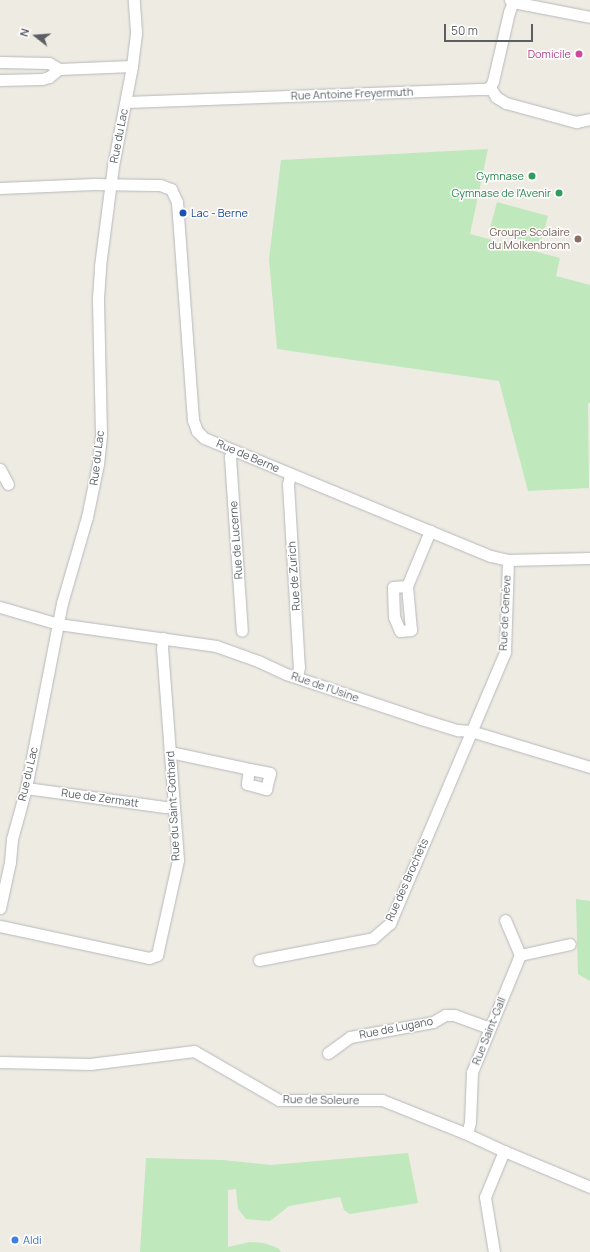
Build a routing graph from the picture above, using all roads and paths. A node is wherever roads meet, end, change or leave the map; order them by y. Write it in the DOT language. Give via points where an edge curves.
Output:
graph roads {
  1 [pos="134,0"];
  2 [pos="512,1"];
  3 [pos="590,17"];
  4 [pos="0,62"];
  5 [pos="132,66"];
  6 [pos="59,68"];
  7 [pos="0,80"];
  8 [pos="490,87"];
  9 [pos="126,102"];
  10 [pos="590,118"];
  11 [pos="110,185"];
  12 [pos="0,188"];
  13 [pos="233,450"];
  14 [pos="0,469"];
  15 [pos="290,474"];
  16 [pos="8,484"];
  17 [pos="430,532"];
  18 [pos="590,558"];
  19 [pos="508,560"];
  20 [pos="407,586"];
  21 [pos="0,607"];
  22 [pos="58,624"];
  23 [pos="242,631"];
  24 [pos="163,638"];
  25 [pos="297,677"];
  26 [pos="471,731"];
  27 [pos="170,752"];
  28 [pos="590,767"];
  29 [pos="250,769"];
  30 [pos="26,788"];
  31 [pos="174,807"];
  32 [pos="0,908"];
  33 [pos="505,920"];
  34 [pos="0,926"];
  35 [pos="570,944"];
  36 [pos="520,955"];
  37 [pos="259,960"];
  38 [pos="490,1028"];
  39 [pos="328,1053"];
  40 [pos="0,1062"];
  41 [pos="467,1134"];
  42 [pos="504,1151"];
  43 [pos="590,1187"];
  44 [pos="494,1252"];
  1 -- 5 [label="street, Rue du Lac" via="136,32"];
  2 -- 3 [label="street"];
  2 -- 8 [label="street"];
  4 -- 6 [label="street" via="49,63"];
  5 -- 6 [label="street"];
  5 -- 9 [label="street, Rue du Lac"];
  6 -- 7 [label="street" via="49,77 42,79"];
  8 -- 9 [label="street, Rue Antoine Freyermuth"];
  8 -- 10 [label="street" via="496,97 506,103 576,122"];
  9 -- 11 [label="street, Rue du Lac"];
  11 -- 12 [label="street, Rue de Berne"];
  11 -- 13 [label="street, Rue de Berne" via="160,185 171,189 174,195 177,202 194,420 197,431 204,438"];
  11 -- 22 [label="street, Rue du Lac" via="99,289 101,434 98,464 88,517"];
  13 -- 15 [label="street, Rue de Berne"];
  13 -- 23 [label="street, Rue de Lucerne" via="230,457"];
  14 -- 16 [label="street"];
  15 -- 17 [label="street, Rue de Berne"];
  15 -- 25 [label="street, Rue de Zurich" via="288,484 300,667"];
  17 -- 19 [label="street, Rue de Berne"];
  17 -- 20 [label="street"];
  18 -- 19 [label="street, Rue de Berne"];
  19 -- 26 [label="street, Rue de Genève" via="505,652"];
  21 -- 22 [label="street, Rue de l'Usine"];
  22 -- 24 [label="street, Rue de l'Usine"];
  22 -- 30 [label="street, Rue du Lac"];
  24 -- 25 [label="street, Rue de l'Usine" via="216,646"];
  24 -- 27 [label="street, Rue du Saint-Gothard"];
  25 -- 26 [label="street, Rue de l'Usine" via="421,719 458,730"];
  26 -- 28 [label="street, Rue de l'Usine"];
  26 -- 37 [label="street, Rue des Brochets" via="390,923 373,938"];
  27 -- 29 [label="street"];
  27 -- 31 [label="street, Rue du Saint-Gothard"];
  30 -- 31 [label="street, Rue de Zermatt"];
  30 -- 32 [label="street, Rue du Lac" via="12,839"];
  31 -- 34 [label="street, Rue du Saint-Gothard" via="178,860 156,955 149,958"];
  33 -- 36 [label="street"];
  35 -- 36 [label="street"];
  36 -- 38 [label="street, Rue Saint-Gall"];
  38 -- 39 [label="street, Rue de Lugano" via="454,1015 445,1016 433,1022 350,1037"];
  38 -- 41 [label="street, Rue Saint-Gall" via="472,1072 470,1122"];
  40 -- 41 [label="street, Rue de Soleure" via="90,1064 194,1051 279,1100 382,1100"];
  41 -- 42 [label="street, Rue de Soleure"];
  42 -- 43 [label="street, Rue de Soleure"];
  42 -- 44 [label="street" via="485,1197"];
}
